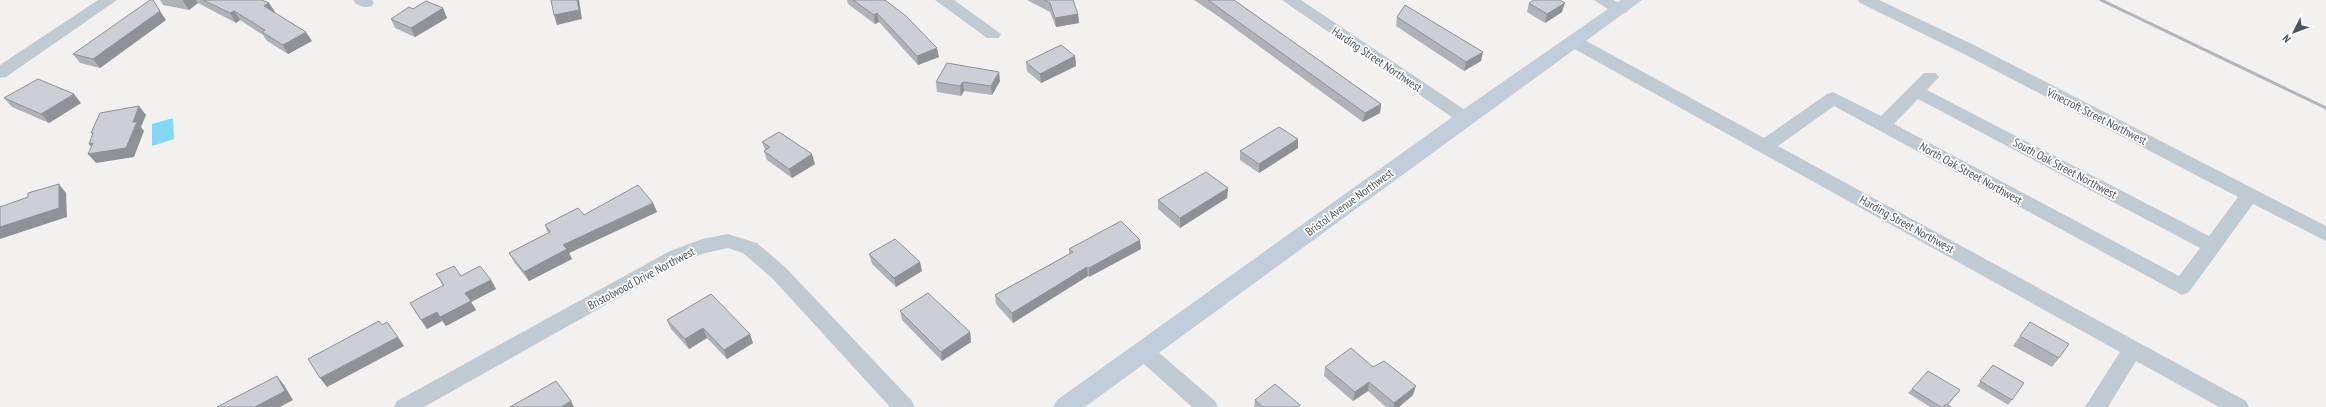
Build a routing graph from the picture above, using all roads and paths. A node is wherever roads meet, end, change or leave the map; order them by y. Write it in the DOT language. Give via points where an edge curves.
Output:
graph roads {
  1 [pos="109,0"];
  2 [pos="943,0"];
  3 [pos="1290,0"];
  4 [pos="1866,0"];
  5 [pos="1619,3"];
  6 [pos="992,34"];
  7 [pos="1575,42"];
  8 [pos="0,72"];
  9 [pos="1930,78"];
  10 [pos="1916,91"];
  11 [pos="1465,118"];
  12 [pos="1884,125"];
  13 [pos="1766,146"];
  14 [pos="2250,194"];
  15 [pos="2326,234"];
  16 [pos="2212,246"];
  17 [pos="2133,349"];
  18 [pos="1143,351"];
  19 [pos="406,407"];
  20 [pos="904,407"];
  21 [pos="1066,407"];
  22 [pos="1207,407"];
  23 [pos="2096,407"];
  24 [pos="2238,407"];
  1 -- 8 [label="street"];
  2 -- 6 [label="street"];
  3 -- 11 [label="street, Harding Street Northwest"];
  4 -- 14 [label="street, Vinecroft Street Northwest" via="1966,48"];
  5 -- 7 [label="street, Bristol Avenue Northwest"];
  7 -- 11 [label="street, Bristol Avenue Northwest"];
  7 -- 13 [label="street, Harding Street Northwest"];
  9 -- 10 [label="street"];
  10 -- 12 [label="street"];
  10 -- 16 [label="street, South Oak Street Northwest"];
  11 -- 18 [label="street, Bristol Avenue Northwest"];
  12 -- 13 [label="street, North Oak Street Northwest" via="1833,98"];
  12 -- 16 [label="street, North Oak Street Northwest" via="2182,287"];
  13 -- 17 [label="street, Harding Street Northwest"];
  14 -- 15 [label="street, Vinecroft Street Northwest"];
  14 -- 16 [label="street"];
  17 -- 23 [label="street"];
  17 -- 24 [label="street, Harding Street Northwest"];
  18 -- 21 [label="street, Bristol Avenue Northwest"];
  18 -- 22 [label="street"];
  19 -- 20 [label="street, Bristolwood Drive Northwest" via="677,256 702,246 728,241 750,248 779,274"];
}
